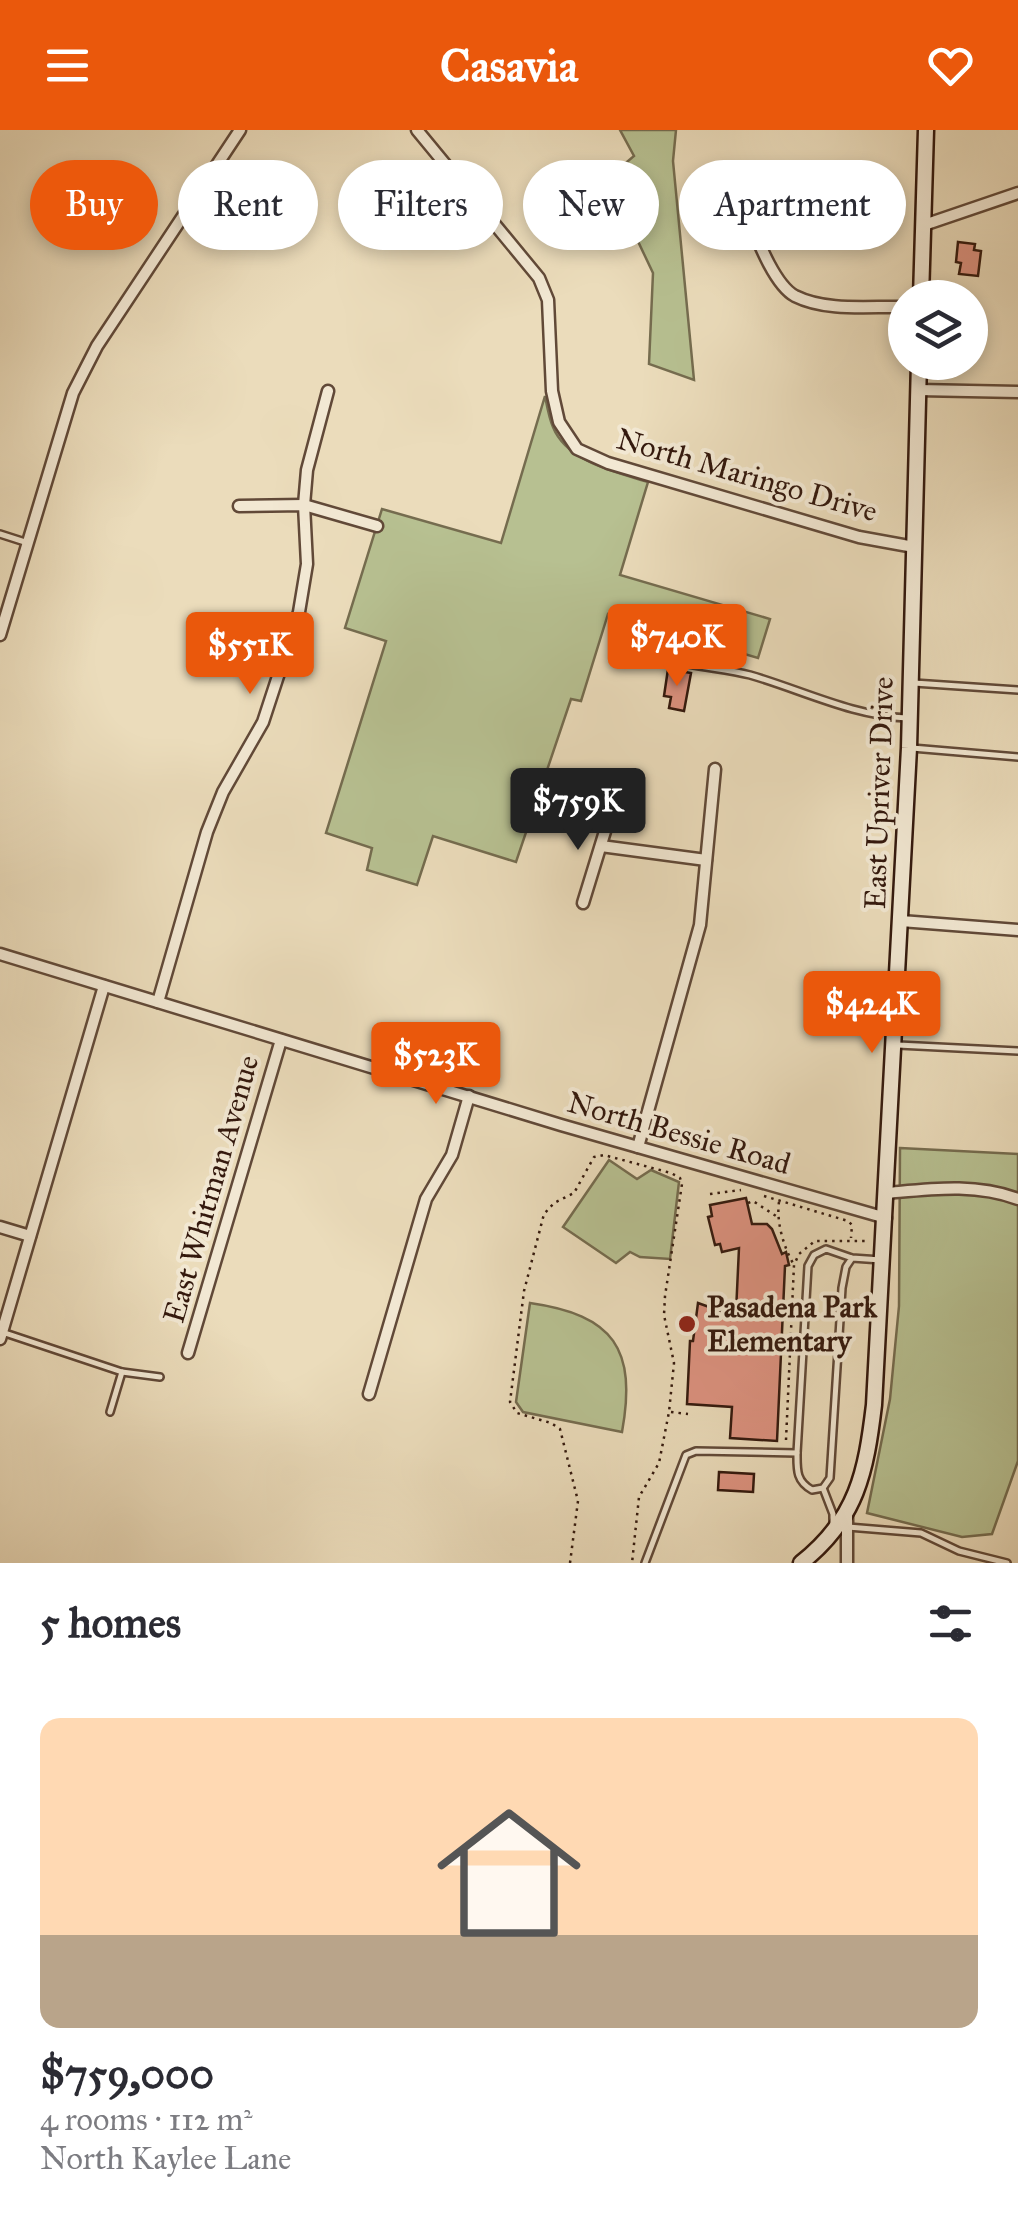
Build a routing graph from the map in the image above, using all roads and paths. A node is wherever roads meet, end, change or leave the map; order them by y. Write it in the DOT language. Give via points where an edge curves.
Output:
graph roads {
  1 [pos="240,130"];
  2 [pos="417,130"];
  3 [pos="926,130"];
  4 [pos="1018,193"];
  5 [pos="924,225"];
  6 [pos="764,250"];
  7 [pos="922,280"];
  8 [pos="888,307"];
  9 [pos="919,380"];
  10 [pos="919,390"];
  11 [pos="328,391"];
  12 [pos="1018,392"];
  13 [pos="304,505"];
  14 [pos="239,506"];
  15 [pos="377,526"];
  16 [pos="0,534"];
  17 [pos="28,543"];
  18 [pos="914,547"];
  19 [pos="0,635"];
  20 [pos="689,664"];
  21 [pos="911,683"];
  22 [pos="1018,690"];
  23 [pos="910,718"];
  24 [pos="909,748"];
  25 [pos="1018,757"];
  26 [pos="714,769"];
  27 [pos="610,815"];
  28 [pos="601,846"];
  29 [pos="706,860"];
  30 [pos="583,903"];
  31 [pos="901,922"];
  32 [pos="1018,930"];
  33 [pos="0,954"];
  34 [pos="104,986"];
  35 [pos="158,1002"];
  36 [pos="281,1040"];
  37 [pos="895,1045"];
  38 [pos="1018,1051"];
  39 [pos="469,1096"];
  40 [pos="638,1147"];
  41 [pos="744,1190"];
  42 [pos="887,1193"];
  43 [pos="710,1194"];
  44 [pos="762,1195"];
  45 [pos="1018,1199"];
  46 [pos="779,1200"];
  47 [pos="748,1203"];
  48 [pos="778,1216"];
  49 [pos="886,1218"];
  50 [pos="0,1227"];
  51 [pos="30,1236"];
  52 [pos="851,1239"];
  53 [pos="852,1258"];
  54 [pos="884,1261"];
  55 [pos="794,1265"];
  56 [pos="1,1335"];
  57 [pos="188,1353"];
  58 [pos="122,1372"];
  59 [pos="160,1377"];
  60 [pos="369,1394"];
  61 [pos="110,1412"];
  62 [pos="670,1412"];
  63 [pos="688,1414"];
  64 [pos="797,1453"];
  65 [pos="823,1488"];
  66 [pos="848,1520"];
  67 [pos="832,1533"];
  68 [pos="570,1563"];
  69 [pos="632,1563"];
  70 [pos="645,1563"];
  71 [pos="801,1563"];
  72 [pos="848,1563"];
  73 [pos="1007,1563"];
  1 -- 17 [label="street" via="97,346 73,393"];
  2 -- 18 [label="street, North Maringo Drive" via="538,278 548,300 559,422 577,448 608,463"];
  3 -- 5 [label="main road"];
  4 -- 5 [label="street"];
  5 -- 7 [label="main road"];
  6 -- 8 [label="street" via="792,294 826,305"];
  9 -- 10 [label="main road, East Upriver Drive"];
  10 -- 12 [label="street"];
  10 -- 18 [label="main road, East Upriver Drive"];
  11 -- 13 [label="street" via="306,470"];
  13 -- 14 [label="street"];
  13 -- 15 [label="street"];
  13 -- 35 [label="street" via="307,564 298,612 262,722 207,832"];
  16 -- 17 [label="lane"];
  17 -- 19 [label="street"];
  18 -- 21 [label="main road, East Upriver Drive"];
  20 -- 23 [label="lane"];
  21 -- 22 [label="lane"];
  21 -- 23 [label="main road, East Upriver Drive"];
  23 -- 24 [label="main road, East Upriver Drive"];
  24 -- 25 [label="lane"];
  24 -- 31 [label="main road, East Upriver Drive"];
  26 -- 29 [label="street"];
  27 -- 28 [label="street"];
  28 -- 29 [label="street"];
  28 -- 30 [label="street"];
  29 -- 40 [label="street" via="696,944"];
  31 -- 32 [label="street"];
  31 -- 37 [label="main road, East Upriver Drive"];
  33 -- 34 [label="street, North Bessie Road"];
  34 -- 35 [label="street, North Bessie Road"];
  34 -- 51 [label="street"];
  35 -- 36 [label="street, North Bessie Road"];
  36 -- 39 [label="street, North Bessie Road"];
  36 -- 57 [label="street, East Whitman Avenue"];
  37 -- 38 [label="lane"];
  37 -- 42 [label="main road, East Upriver Drive"];
  39 -- 40 [label="street, North Bessie Road"];
  39 -- 60 [label="street" via="452,1155 426,1199"];
  40 -- 49 [label="street, North Bessie Road"];
  41 -- 43 [label="path"];
  42 -- 45 [label="street" via="961,1187"];
  42 -- 49 [label="main road, East Upriver Drive"];
  44 -- 46 [label="path"];
  46 -- 48 [label="path"];
  46 -- 52 [label="path" via="851,1222"];
  47 -- 48 [label="path"];
  48 -- 55 [label="path"];
  49 -- 54 [label="main road, East Upriver Drive"];
  50 -- 51 [label="street"];
  51 -- 56 [label="street"];
  53 -- 54 [label="lane"];
  53 -- 64 [label="lane" via="826,1249 808,1266"];
  53 -- 65 [label="lane" via="842,1288 832,1464"];
  54 -- 66 [label="main road, East Upriver Drive" via="868,1450"];
  56 -- 58 [label="lane"];
  58 -- 59 [label="lane"];
  58 -- 61 [label="lane"];
  62 -- 63 [label="path"];
  62 -- 68 [label="path" via="674,1364 664,1315 682,1184 671,1173 616,1156 594,1157 574,1193 544,1214 524,1292 510,1402 517,1413 560,1429 578,1501"];
  62 -- 69 [label="path" via="659,1463 640,1498"];
  64 -- 65 [label="lane" via="803,1485"];
  64 -- 70 [label="lane" via="686,1455"];
  65 -- 67 [label="lane"];
  66 -- 67 [label="main road, East Upriver Drive"];
  66 -- 72 [label="street"];
  66 -- 73 [label="lane" via="921,1533"];
  67 -- 71 [label="main road, East Upriver Drive"];
}
